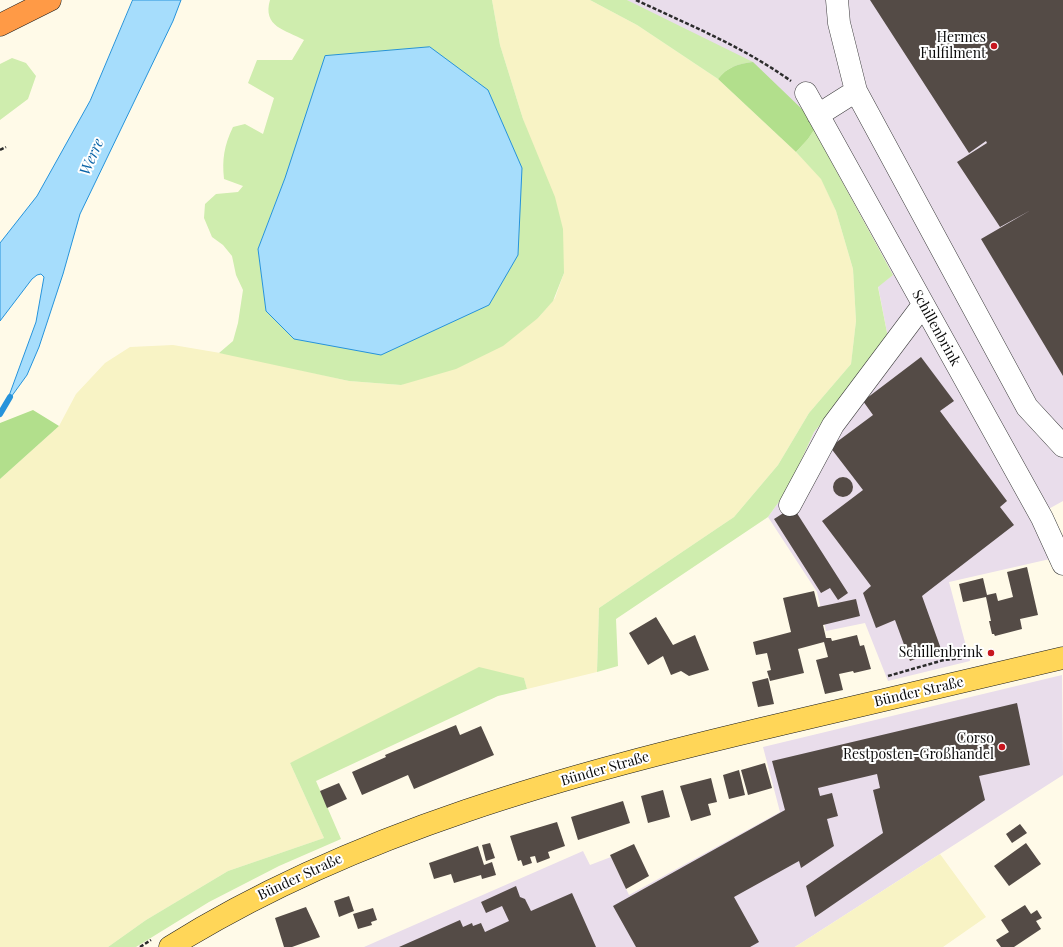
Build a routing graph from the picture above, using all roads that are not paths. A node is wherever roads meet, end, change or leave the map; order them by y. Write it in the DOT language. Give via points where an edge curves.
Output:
graph roads {
  1 [pos="50,0"];
  2 [pos="837,0"];
  3 [pos="0,25"];
  4 [pos="856,91"];
  5 [pos="806,93"];
  6 [pos="818,115"];
  7 [pos="923,305"];
  8 [pos="1063,446"];
  9 [pos="790,505"];
  10 [pos="1063,564"];
  11 [pos="1063,658"];
  12 [pos="170,947"];
  1 -- 3 [label="highway"];
  2 -- 4 [label="street" via="839,23"];
  4 -- 6 [label="street"];
  4 -- 8 [label="street" via="1027,407"];
  5 -- 6 [label="street, Schillenbrink"];
  6 -- 7 [label="street, Schillenbrink"];
  7 -- 9 [label="street" via="832,426"];
  7 -- 10 [label="street, Schillenbrink" via="1042,518"];
  11 -- 12 [label="main road, Bünder Straße" via="674,749 556,782 449,816 364,847 289,881 216,918"];
}
